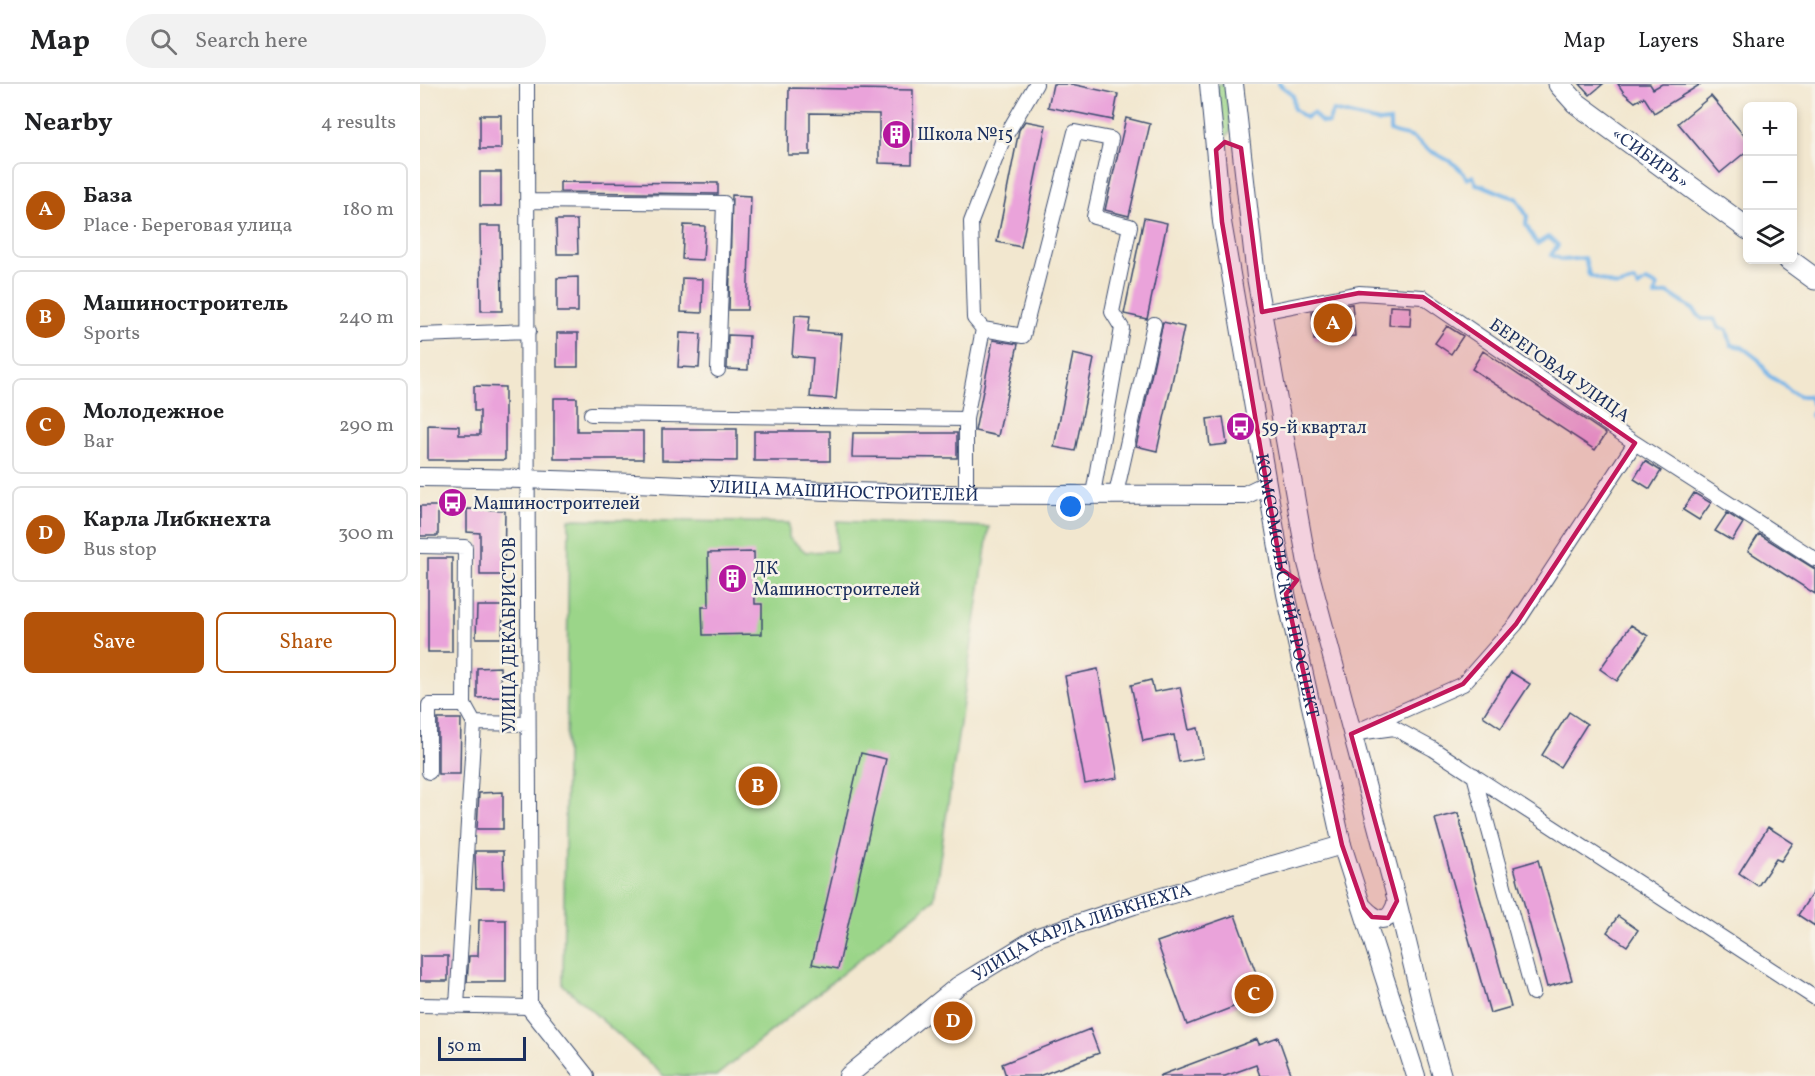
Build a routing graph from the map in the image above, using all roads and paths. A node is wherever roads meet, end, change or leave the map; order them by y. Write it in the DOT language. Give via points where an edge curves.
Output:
graph roads {
  1 [pos="527,84"];
  2 [pos="1036,84"];
  3 [pos="1209,84"];
  4 [pos="1234,84"];
  5 [pos="1559,84"];
  6 [pos="1241,148"];
  7 [pos="1216,150"];
  8 [pos="527,201"];
  9 [pos="1743,225"];
  10 [pos="1794,264"];
  11 [pos="1815,279"];
  12 [pos="1262,312"];
  13 [pos="1154,324"];
  14 [pos="983,329"];
  15 [pos="528,330"];
  16 [pos="420,335"];
  17 [pos="718,370"];
  18 [pos="591,414"];
  19 [pos="966,419"];
  20 [pos="1635,443"];
  21 [pos="420,477"];
  22 [pos="527,478"];
  23 [pos="1266,485"];
  24 [pos="966,494"];
  25 [pos="1093,494"];
  26 [pos="1116,494"];
  27 [pos="420,546"];
  28 [pos="1815,559"];
  29 [pos="1307,563"];
  30 [pos="1281,569"];
  31 [pos="1314,590"];
  32 [pos="1286,594"];
  33 [pos="464,705"];
  34 [pos="474,723"];
  35 [pos="528,724"];
  36 [pos="1351,734"];
  37 [pos="429,772"];
  38 [pos="1474,776"];
  39 [pos="1342,845"];
  40 [pos="1397,901"];
  41 [pos="1364,908"];
  42 [pos="1533,993"];
  43 [pos="1815,998"];
  44 [pos="420,1005"];
  45 [pos="457,1006"];
  46 [pos="530,1006"];
  47 [pos="585,1076"];
  48 [pos="848,1076"];
  49 [pos="1416,1076"];
  50 [pos="1442,1076"];
  1 -- 8 [label="street, УЛИЦА ДЕКАБРИСТОВ"];
  2 -- 14 [label="street" via="1002,142 971,222 974,318"];
  3 -- 7 [label="main road, КОМСОМОЛЬСКИЙ ПРОСПЕКТ"];
  4 -- 6 [label="main road, КОМСОМОЛЬСКИЙ ПРОСПЕКТ"];
  5 -- 9 [label="main road, «СИБИРЬ»" via="1575,103"];
  6 -- 7 [label="main road" via="1225,142"];
  6 -- 12 [label="main road, КОМСОМОЛЬСКИЙ ПРОСПЕКТ"];
  7 -- 23 [label="main road, КОМСОМОЛЬСКИЙ ПРОСПЕКТ" via="1222,222"];
  8 -- 15 [label="street, УЛИЦА ДЕКАБРИСТОВ"];
  8 -- 17 [label="street" via="724,203"];
  10 -- 11 [label="main road"];
  12 -- 20 [label="street, БЕРЕГОВАЯ УЛИЦА" via="1359,293 1423,297"];
  12 -- 29 [label="main road, КОМСОМОЛЬСКИЙ ПРОСПЕКТ"];
  13 -- 26 [label="street"];
  14 -- 19 [label="street"];
  14 -- 25 [label="street" via="1023,336 1075,132 1111,139 1094,217 1130,226 1112,312 1122,328"];
  15 -- 16 [label="street"];
  15 -- 22 [label="street, УЛИЦА ДЕКАБРИСТОВ"];
  18 -- 19 [label="street"];
  19 -- 24 [label="street"];
  20 -- 28 [label="street, БЕРЕГОВАЯ УЛИЦА"];
  20 -- 36 [label="street" via="1516,624 1463,684"];
  21 -- 22 [label="main road, УЛИЦА МАШИНОСТРОИТЕЛЕЙ"];
  22 -- 24 [label="main road, УЛИЦА МАШИНОСТРОИТЕЛЕЙ"];
  22 -- 35 [label="street, УЛИЦА ДЕКАБРИСТОВ"];
  23 -- 26 [label="main road, УЛИЦА МАШИНОСТРОИТЕЛЕЙ" via="1245,495"];
  23 -- 30 [label="main road, КОМСОМОЛЬСКИЙ ПРОСПЕКТ"];
  24 -- 25 [label="main road, УЛИЦА МАШИНОСТРОИТЕЛЕЙ"];
  25 -- 26 [label="main road, УЛИЦА МАШИНОСТРОИТЕЛЕЙ"];
  27 -- 33 [label="street" via="465,547"];
  29 -- 30 [label="main road" via="1300,575"];
  29 -- 31 [label="main road, КОМСОМОЛЬСКИЙ ПРОСПЕКТ"];
  30 -- 32 [label="main road, КОМСОМОЛЬСКИЙ ПРОСПЕКТ"];
  31 -- 32 [label="main road" via="1300,582"];
  31 -- 36 [label="main road, КОМСОМОЛЬСКИЙ ПРОСПЕКТ"];
  32 -- 39 [label="main road, КОМСОМОЛЬСКИЙ ПРОСПЕКТ"];
  33 -- 34 [label="street"];
  33 -- 37 [label="street" via="429,705"];
  34 -- 35 [label="street"];
  34 -- 45 [label="street"];
  35 -- 46 [label="street, УЛИЦА ДЕКАБРИСТОВ"];
  36 -- 38 [label="street" via="1395,728"];
  36 -- 40 [label="main road, КОМСОМОЛЬСКИЙ ПРОСПЕКТ"];
  38 -- 42 [label="street"];
  38 -- 43 [label="street"];
  39 -- 41 [label="main road, КОМСОМОЛЬСКИЙ ПРОСПЕКТ"];
  39 -- 48 [label="main road, УЛИЦА КАРЛА ЛИБКНЕХТА" via="1038,937 958,986"];
  40 -- 41 [label="main road" via="1388,918 1380,920"];
  40 -- 50 [label="main road, КОМСОМОЛЬСКИЙ ПРОСПЕКТ"];
  41 -- 49 [label="main road, КОМСОМОЛЬСКИЙ ПРОСПЕКТ"];
  44 -- 45 [label="street"];
  45 -- 46 [label="street"];
  46 -- 47 [label="main road"];
}
